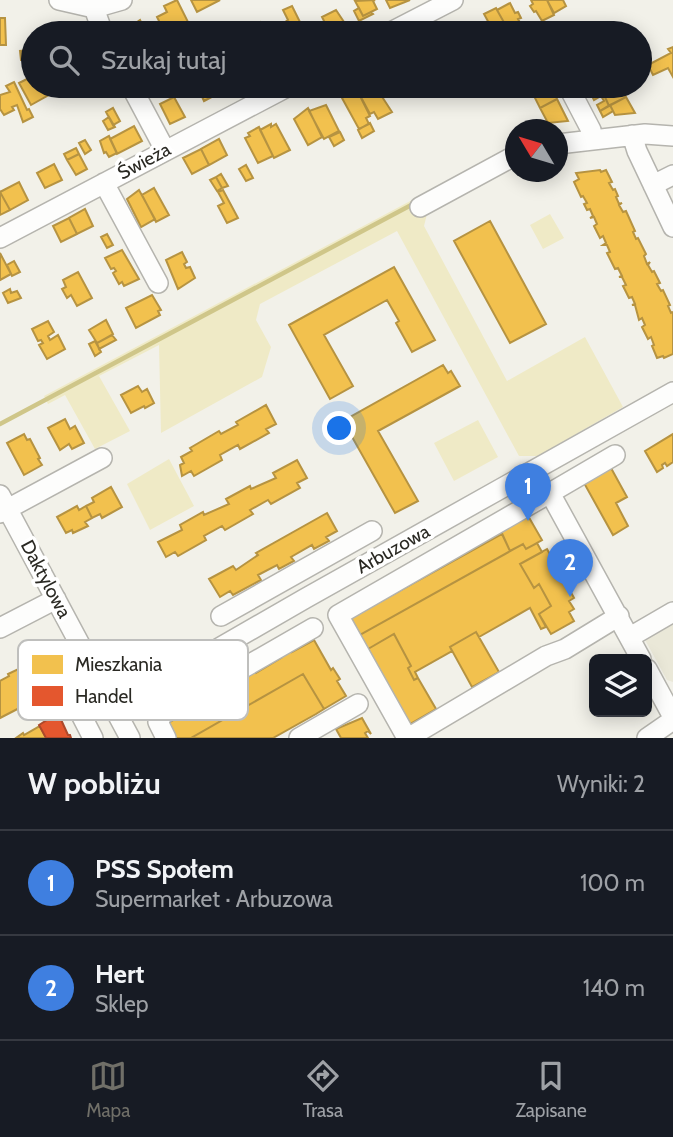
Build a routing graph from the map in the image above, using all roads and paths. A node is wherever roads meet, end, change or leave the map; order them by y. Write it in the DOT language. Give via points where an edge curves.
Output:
graph roads {
  1 [pos="59,0"];
  2 [pos="122,0"];
  3 [pos="453,0"];
  4 [pos="93,8"];
  5 [pos="98,21"];
  6 [pos="412,21"];
  7 [pos="137,98"];
  8 [pos="266,98"];
  9 [pos="574,98"];
  10 [pos="632,135"];
  11 [pos="673,136"];
  12 [pos="593,139"];
  13 [pos="568,143"];
  14 [pos="165,150"];
  15 [pos="505,161"];
  16 [pos="673,175"];
  17 [pos="104,183"];
  18 [pos="653,185"];
  19 [pos="420,207"];
  20 [pos="673,227"];
  21 [pos="0,238"];
  22 [pos="159,284"];
  23 [pos="673,392"];
  24 [pos="615,455"];
  25 [pos="102,458"];
  26 [pos="550,493"];
  27 [pos="3,506"];
  28 [pos="372,531"];
  29 [pos="56,599"];
  30 [pos="673,612"];
  31 [pos="221,616"];
  32 [pos="619,616"];
  33 [pos="0,628"];
  34 [pos="313,628"];
  35 [pos="630,637"];
  36 [pos="78,640"];
  37 [pos="233,640"];
  38 [pos="639,654"];
  39 [pos="248,665"];
  40 [pos="652,678"];
  41 [pos="358,704"];
  42 [pos="673,718"];
  43 [pos="84,720"];
  44 [pos="121,720"];
  45 [pos="159,720"];
  46 [pos="301,737"];
  47 [pos="93,738"];
  48 [pos="130,738"];
  49 [pos="166,738"];
  50 [pos="408,738"];
  51 [pos="647,738"];
  1 -- 4 [label="street"];
  2 -- 4 [label="street"];
  3 -- 6 [label="street"];
  4 -- 5 [label="street"];
  7 -- 14 [label="street"];
  8 -- 14 [label="street, Świeża"];
  9 -- 12 [label="street"];
  10 -- 11 [label="street"];
  10 -- 12 [label="street"];
  10 -- 18 [label="street"];
  12 -- 13 [label="street"];
  14 -- 17 [label="street, Świeża"];
  15 -- 19 [label="street"];
  16 -- 18 [label="street"];
  17 -- 21 [label="street, Świeża"];
  17 -- 22 [label="street"];
  18 -- 20 [label="street"];
  23 -- 37 [label="street, Arbuzowa"];
  24 -- 26 [label="street"];
  25 -- 27 [label="street"];
  26 -- 32 [label="street"];
  26 -- 50 [label="street" via="338,615"];
  27 -- 29 [label="street, Daktylowa"];
  28 -- 31 [label="street"];
  29 -- 33 [label="street"];
  29 -- 36 [label="street, Daktylowa"];
  30 -- 35 [label="street"];
  32 -- 35 [label="street"];
  32 -- 50 [label="street"];
  34 -- 39 [label="street"];
  35 -- 38 [label="street"];
  40 -- 42 [label="street"];
  41 -- 46 [label="street" via="334,712"];
  42 -- 51 [label="street"];
  43 -- 47 [label="street"];
  44 -- 48 [label="street, Daktylowa"];
  45 -- 49 [label="street"];
}
